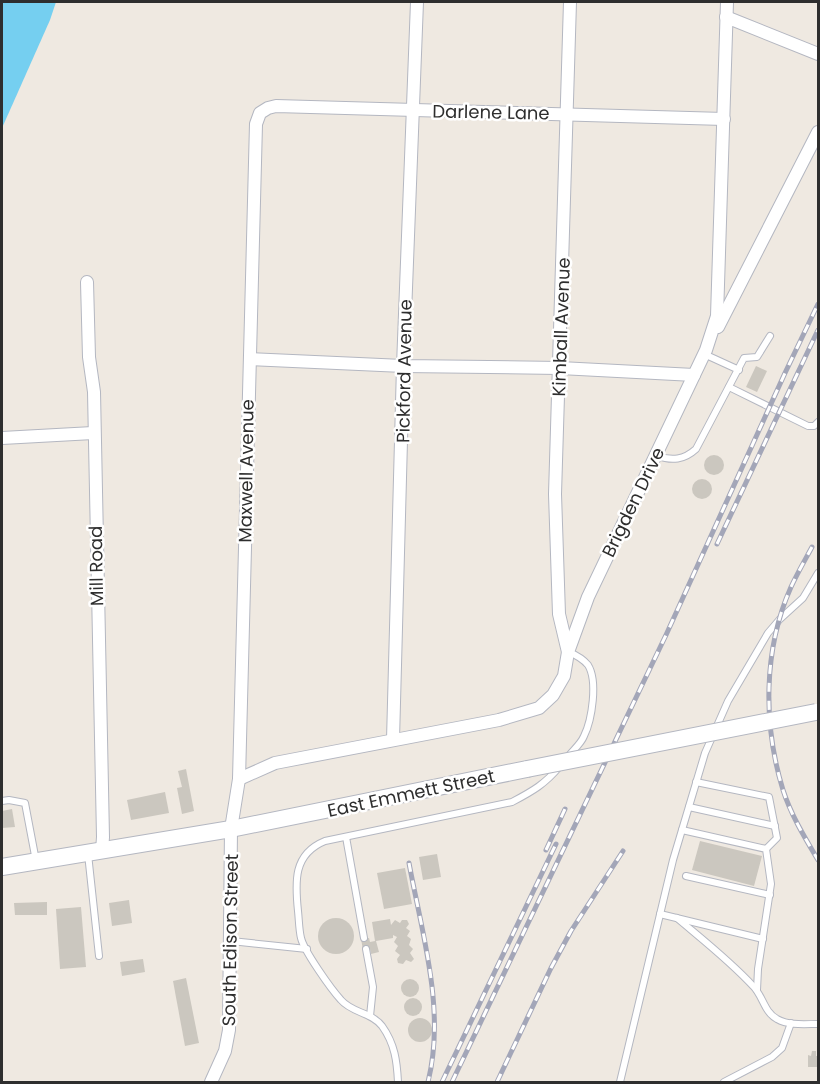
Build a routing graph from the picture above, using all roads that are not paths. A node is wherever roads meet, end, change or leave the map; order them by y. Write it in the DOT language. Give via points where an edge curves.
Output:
graph roads {
  1 [pos="417,2"];
  2 [pos="570,2"];
  3 [pos="727,2"];
  4 [pos="726,17"];
  5 [pos="819,54"];
  6 [pos="412,110"];
  7 [pos="260,113"];
  8 [pos="567,114"];
  9 [pos="724,119"];
  10 [pos="819,132"];
  11 [pos="87,282"];
  12 [pos="770,336"];
  13 [pos="705,352"];
  14 [pos="250,359"];
  15 [pos="403,366"];
  16 [pos="560,368"];
  17 [pos="738,370"];
  18 [pos="694,375"];
  19 [pos="729,387"];
  20 [pos="819,422"];
  21 [pos="93,433"];
  22 [pos="2,438"];
  23 [pos="657,456"];
  24 [pos="819,573"];
  25 [pos="568,651"];
  26 [pos="817,712"];
  27 [pos="393,740"];
  28 [pos="239,779"];
  29 [pos="696,782"];
  30 [pos="2,801"];
  31 [pos="688,807"];
  32 [pos="775,826"];
  33 [pos="231,829"];
  34 [pos="682,830"];
  35 [pos="346,837"];
  36 [pos="766,849"];
  37 [pos="95,852"];
  38 [pos="36,861"];
  39 [pos="2,867"];
  40 [pos="686,876"];
  41 [pos="770,895"];
  42 [pos="660,914"];
  43 [pos="677,918"];
  44 [pos="364,938"];
  45 [pos="763,939"];
  46 [pos="231,941"];
  47 [pos="307,949"];
  48 [pos="366,949"];
  49 [pos="99,956"];
  50 [pos="757,990"];
  51 [pos="370,1016"];
  52 [pos="791,1023"];
  53 [pos="819,1024"];
  54 [pos="211,1083"];
  55 [pos="398,1083"];
  56 [pos="620,1083"];
  57 [pos="724,1083"];
  1 -- 6 [label="street, Pickford Avenue"];
  2 -- 8 [label="street, Kimball Avenue"];
  3 -- 4 [label="street, Brigden Drive"];
  4 -- 5 [label="street"];
  4 -- 9 [label="street, Brigden Drive"];
  6 -- 7 [label="street, Darlene Lane" via="276,106"];
  6 -- 8 [label="street, Darlene Lane"];
  6 -- 15 [label="street, Pickford Avenue"];
  7 -- 14 [label="street, Maxwell Avenue" via="256,124"];
  8 -- 9 [label="street, Darlene Lane"];
  8 -- 16 [label="street, Kimball Avenue"];
  9 -- 13 [label="street, Brigden Drive" via="717,316"];
  10 -- 13 [label="street"];
  11 -- 21 [label="street, Mill Road"];
  12 -- 17 [label="lane" via="757,357 744,358"];
  13 -- 17 [label="lane"];
  13 -- 18 [label="street, Brigden Drive"];
  14 -- 15 [label="street"];
  14 -- 28 [label="street, Maxwell Avenue"];
  15 -- 16 [label="street"];
  15 -- 27 [label="street, Pickford Avenue"];
  16 -- 18 [label="street"];
  16 -- 25 [label="street, Kimball Avenue" via="555,494 559,614"];
  17 -- 19 [label="lane"];
  18 -- 23 [label="street, Brigden Drive"];
  19 -- 20 [label="lane" via="808,426"];
  19 -- 23 [label="lane" via="689,456"];
  21 -- 22 [label="street"];
  21 -- 37 [label="street, Mill Road"];
  23 -- 25 [label="street, Brigden Drive" via="588,597"];
  24 -- 29 [label="lane" via="803,598 768,633 728,701"];
  25 -- 27 [label="street, Brigden Drive" via="564,676 553,696 539,708 499,720"];
  25 -- 35 [label="lane" via="589,667 592,702 583,739 547,781 512,802"];
  26 -- 33 [label="street, East Emmett Street, bridge"];
  27 -- 28 [label="street, Brigden Drive" via="275,763"];
  28 -- 33 [label="street, Maxwell Avenue"];
  29 -- 31 [label="lane"];
  29 -- 32 [label="lane" via="769,797"];
  30 -- 38 [label="lane" via="25,803"];
  31 -- 32 [label="lane"];
  31 -- 34 [label="lane"];
  32 -- 36 [label="lane" via="777,838"];
  33 -- 37 [label="street, East Emmett Street"];
  33 -- 46 [label="street, South Edison Street"];
  34 -- 36 [label="lane"];
  34 -- 42 [label="lane"];
  35 -- 44 [label="lane"];
  35 -- 47 [label="lane" via="317,844 308,851 298,872 301,940"];
  36 -- 41 [label="lane"];
  37 -- 38 [label="street, East Emmett Street"];
  37 -- 49 [label="lane"];
  38 -- 39 [label="street, East Emmett Street"];
  40 -- 41 [label="lane"];
  41 -- 45 [label="lane"];
  42 -- 43 [label="lane"];
  42 -- 56 [label="lane"];
  43 -- 45 [label="lane"];
  43 -- 50 [label="lane"];
  45 -- 50 [label="lane"];
  46 -- 47 [label="lane"];
  46 -- 54 [label="street, South Edison Street" via="230,1030"];
  47 -- 51 [label="lane" via="341,1001"];
  48 -- 51 [label="lane" via="374,987"];
  50 -- 52 [label="lane" via="772,1016"];
  51 -- 55 [label="lane" via="386,1032 395,1052"];
  52 -- 53 [label="lane"];
  52 -- 57 [label="lane" via="782,1048 772,1058"];
}
